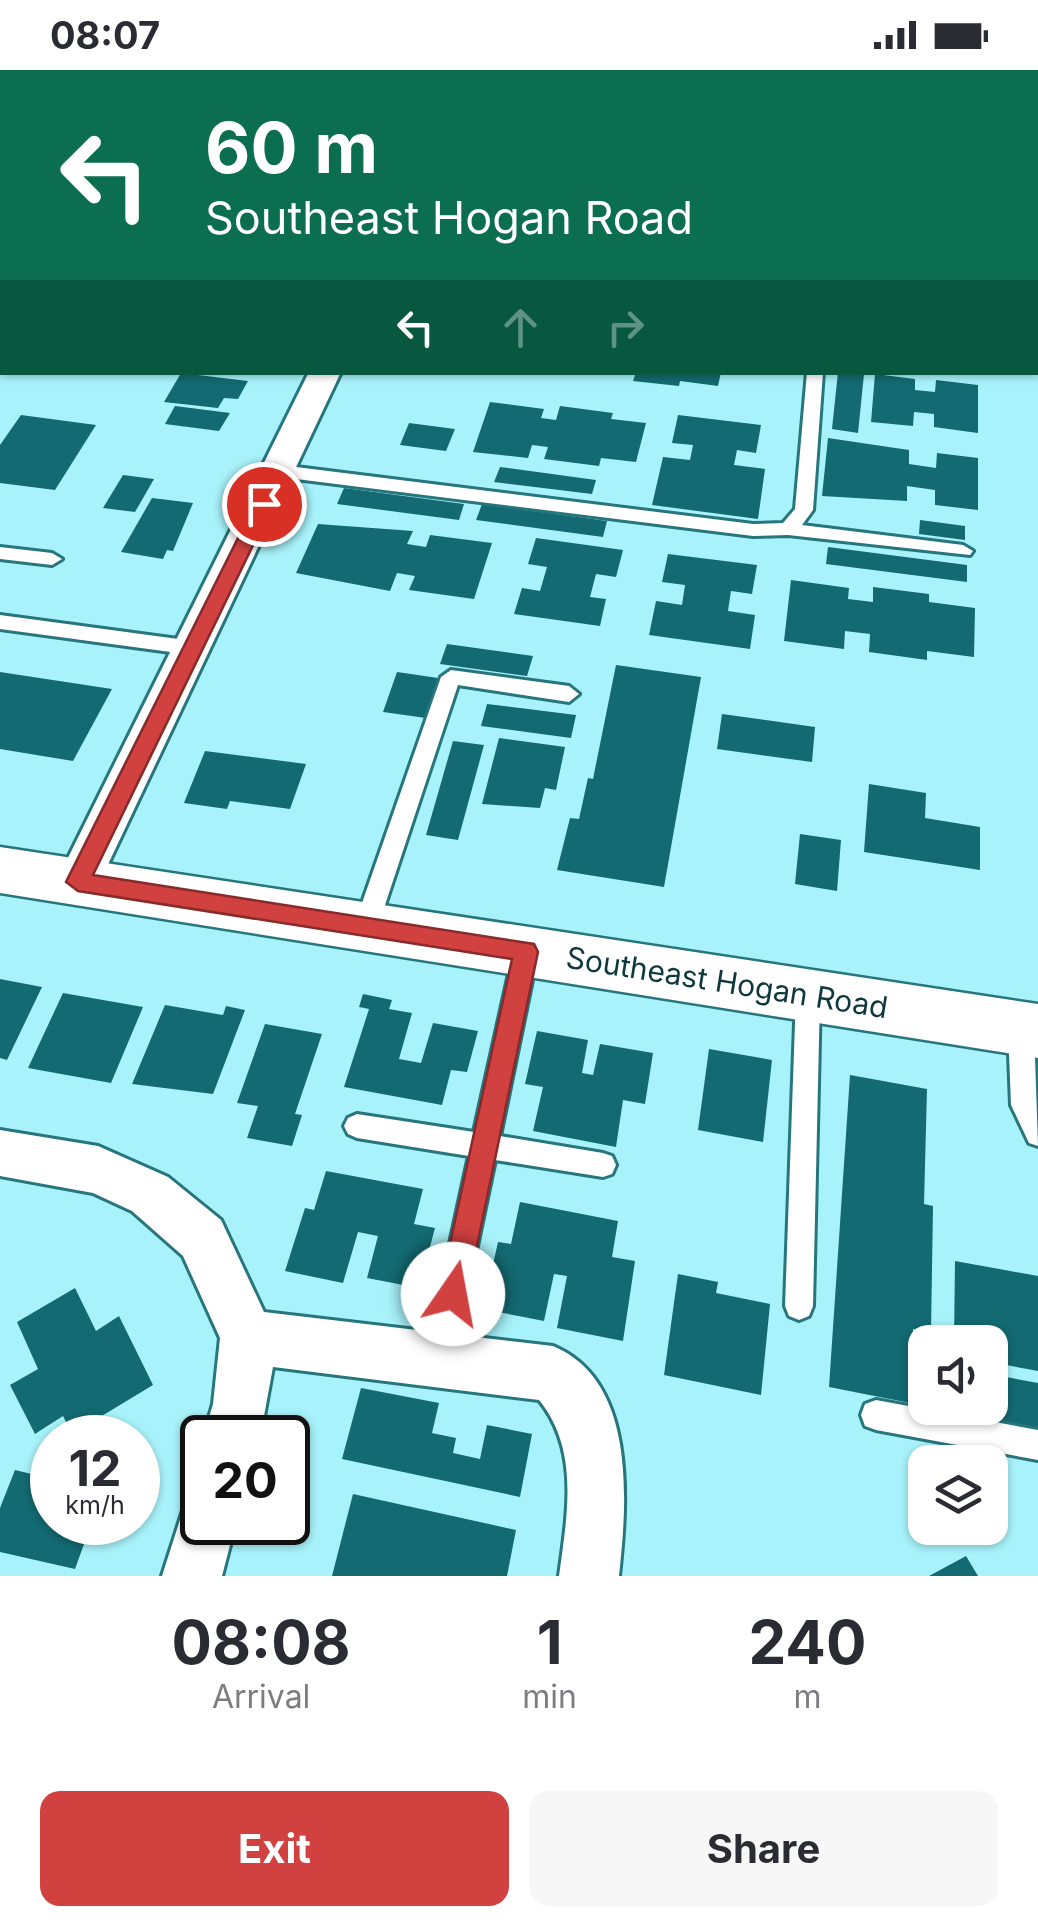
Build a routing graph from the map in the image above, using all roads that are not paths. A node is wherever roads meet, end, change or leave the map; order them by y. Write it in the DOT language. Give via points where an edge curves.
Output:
graph roads {
  1 [pos="324,375"];
  2 [pos="815,375"];
  3 [pos="280,471"];
  4 [pos="788,530"];
  5 [pos="963,551"];
  6 [pos="0,553"];
  7 [pos="52,559"];
  8 [pos="0,622"];
  9 [pos="192,648"];
  10 [pos="569,694"];
  11 [pos="0,870"];
  12 [pos="78,882"];
  13 [pos="366,926"];
  14 [pos="526,952"];
  15 [pos="808,995"];
  16 [pos="1030,1029"];
  17 [pos="357,1126"];
  18 [pos="1038,1134"];
  19 [pos="484,1146"];
  20 [pos="0,1153"];
  21 [pos="603,1164"];
  22 [pos="453,1294"];
  23 [pos="799,1306"];
  24 [pos="248,1337"];
  25 [pos="238,1415"];
  26 [pos="876,1416"];
  27 [pos="1038,1446"];
  28 [pos="201,1545"];
  29 [pos="192,1576"];
  30 [pos="590,1576"];
  1 -- 3 [label="street"];
  2 -- 4 [label="lane" via="804,510"];
  3 -- 4 [label="lane"];
  3 -- 9 [label="street"];
  4 -- 5 [label="lane"];
  6 -- 7 [label="lane"];
  8 -- 9 [label="lane"];
  9 -- 12 [label="street"];
  10 -- 13 [label="lane" via="451,677"];
  11 -- 12 [label="main road, Southeast Hogan Road"];
  12 -- 13 [label="main road, Southeast Hogan Road"];
  13 -- 14 [label="main road, Southeast Hogan Road"];
  14 -- 15 [label="main road, Southeast Hogan Road"];
  14 -- 19 [label="lane"];
  15 -- 16 [label="main road, Southeast Hogan Road"];
  15 -- 23 [label="lane"];
  16 -- 18 [label="lane" via="1024,1105"];
  17 -- 19 [label="lane"];
  19 -- 21 [label="lane"];
  19 -- 22 [label="lane"];
  20 -- 24 [label="street" via="98,1170 150,1194 202,1238"];
  24 -- 25 [label="street"];
  24 -- 30 [label="street" via="553,1374 572,1392 593,1438"];
  26 -- 27 [label="lane"];
  28 -- 29 [label="street"];
}
